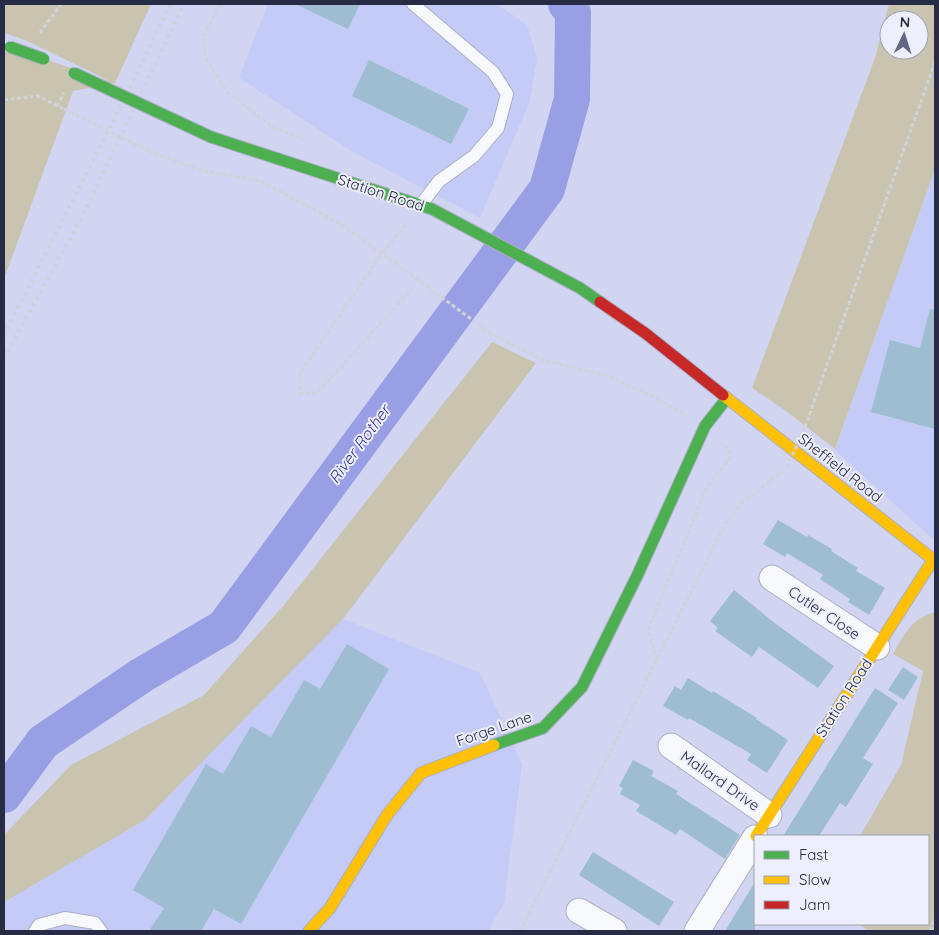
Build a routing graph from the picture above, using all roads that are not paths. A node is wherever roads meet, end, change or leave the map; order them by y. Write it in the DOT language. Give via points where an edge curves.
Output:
graph roads {
  1 [pos="413,4"];
  2 [pos="7,46"];
  3 [pos="49,61"];
  4 [pos="70,71"];
  5 [pos="420,206"];
  6 [pos="727,398"];
  7 [pos="934,558"];
  8 [pos="772,578"];
  9 [pos="877,647"];
  10 [pos="672,746"];
  11 [pos="769,815"];
  12 [pos="757,835"];
  13 [pos="754,840"];
  14 [pos="579,912"];
  15 [pos="35,931"];
  16 [pos="101,931"];
  17 [pos="309,931"];
  18 [pos="614,931"];
  19 [pos="697,931"];
  1 -- 5 [label="lane" via="493,72 507,94 498,128 474,156 439,181"];
  2 -- 3 [label="main road, bridge"];
  4 -- 5 [label="main road, Station Road, bridge" via="211,137"];
  5 -- 6 [label="main road, Station Road" via="432,209 580,288 645,333"];
  6 -- 7 [label="main road, Sheffield Road"];
  6 -- 17 [label="main road, Forge Lane" via="705,426 582,687 543,728 422,773 387,815 330,908"];
  7 -- 9 [label="main road, Station Road"];
  8 -- 9 [label="street, Cutler Close"];
  9 -- 11 [label="main road, Station Road"];
  10 -- 11 [label="street, Mallard Drive"];
  11 -- 12 [label="main road, Station Road"];
  13 -- 19 [label="street, Station Road"];
  14 -- 18 [label="street"];
  15 -- 16 [label="lane" via="40,925 65,918 95,924"];
}
